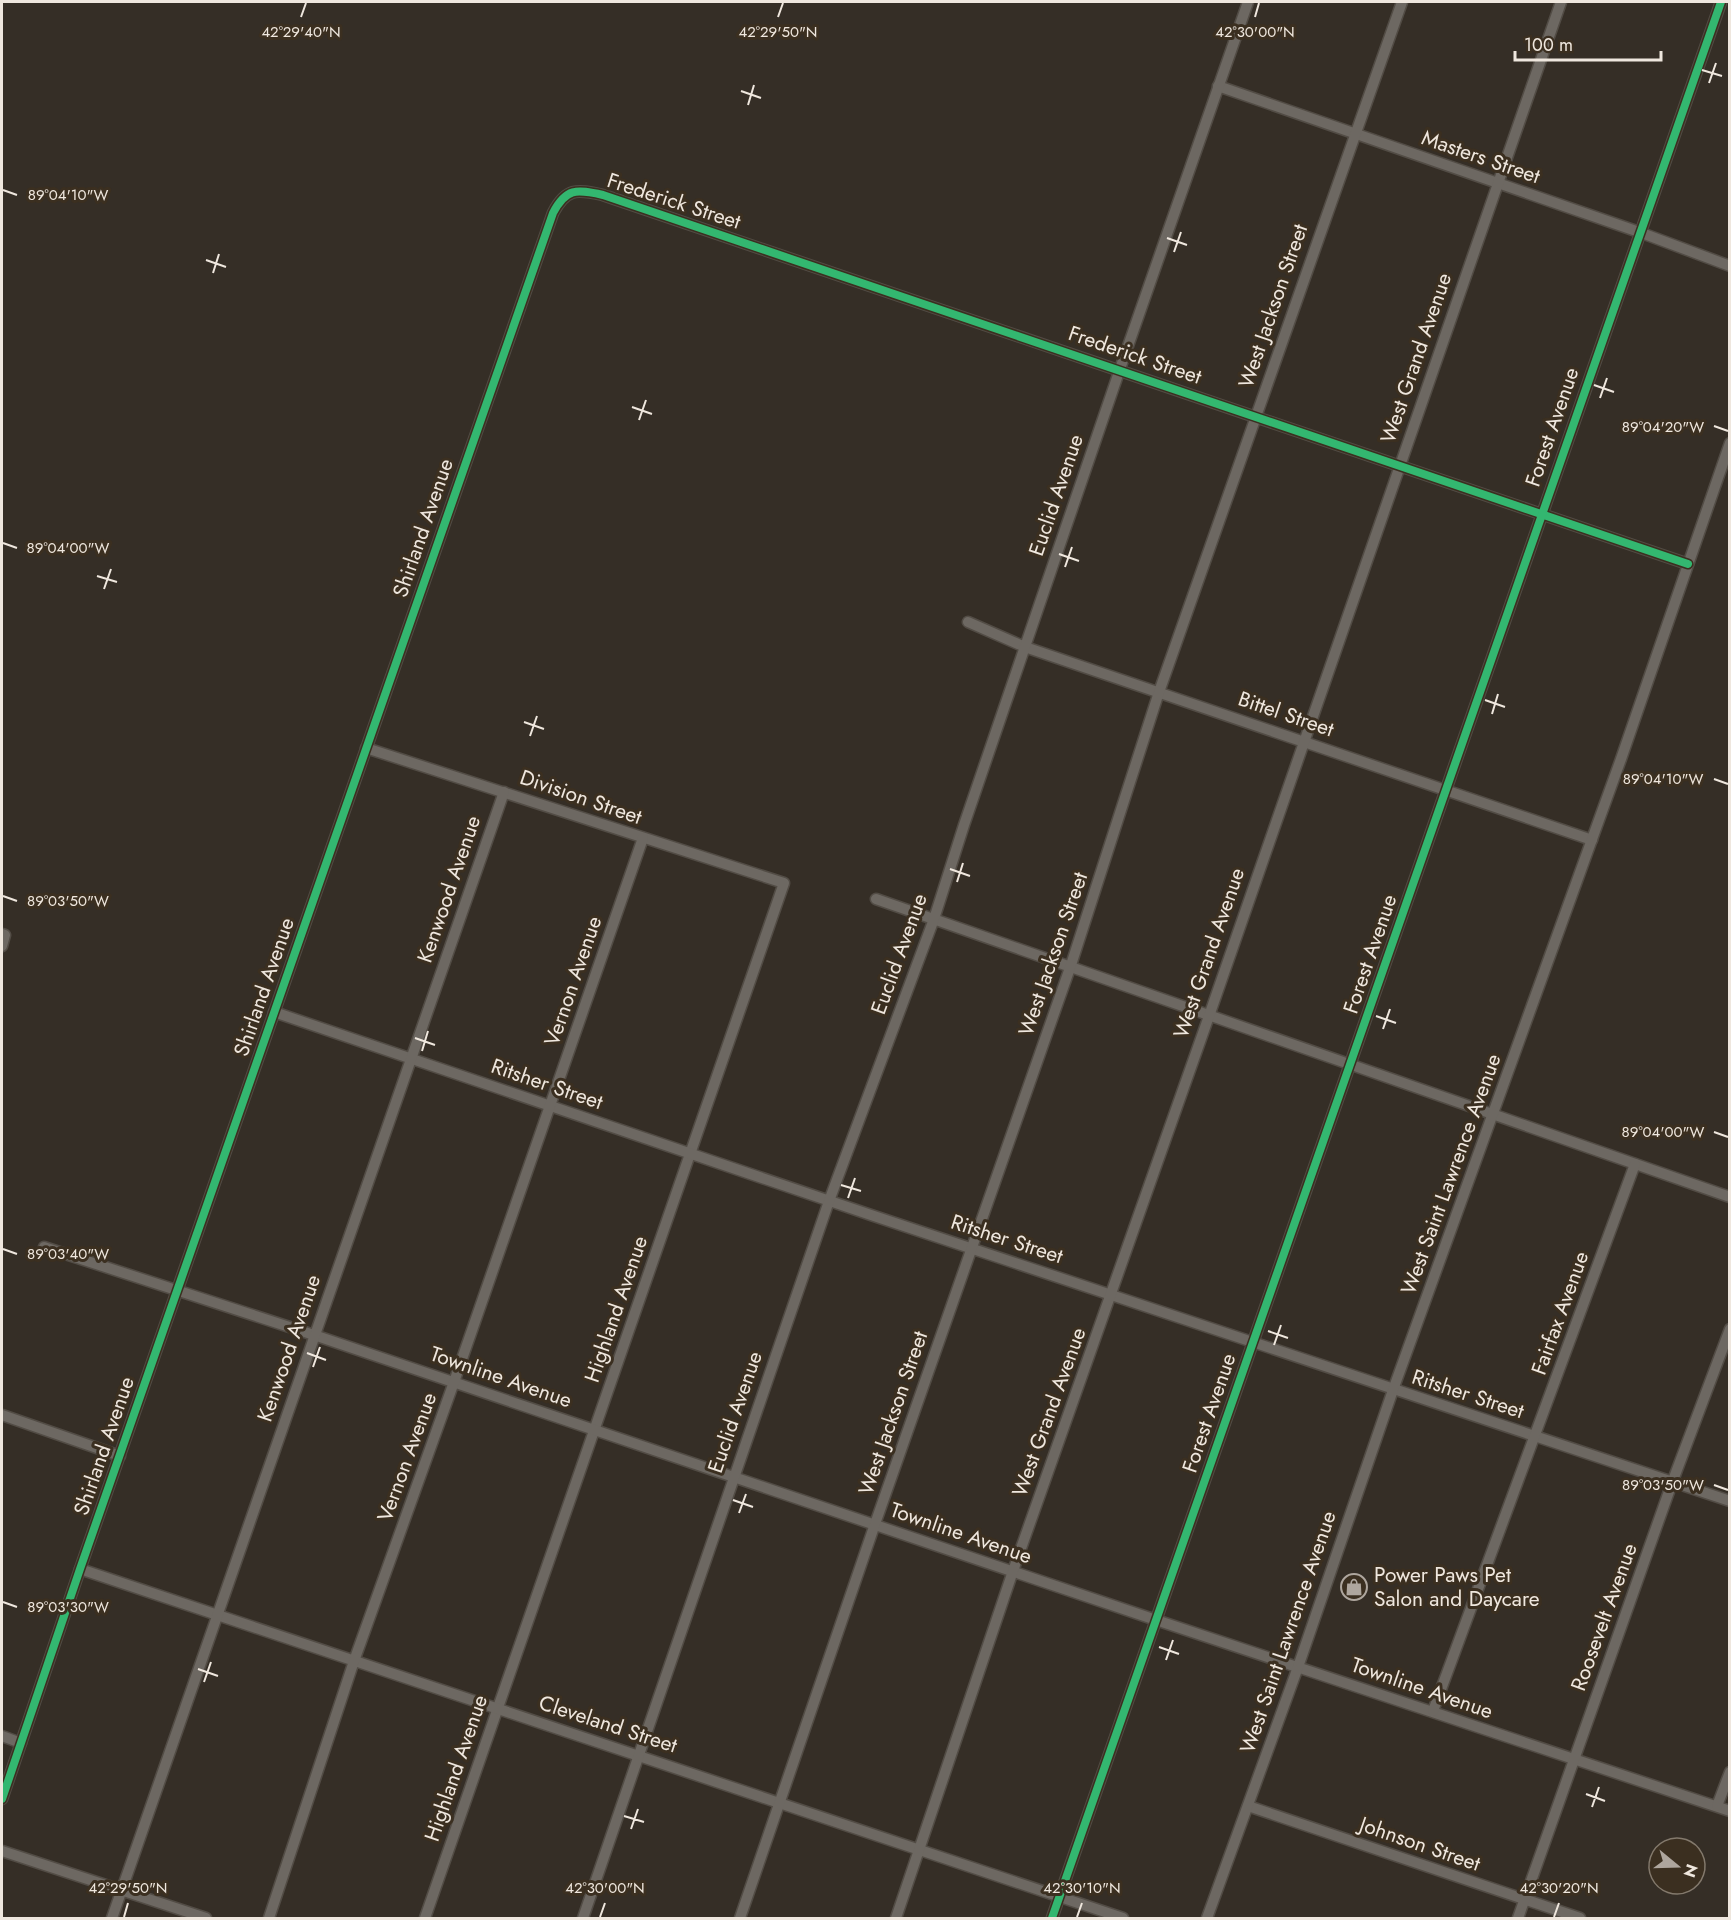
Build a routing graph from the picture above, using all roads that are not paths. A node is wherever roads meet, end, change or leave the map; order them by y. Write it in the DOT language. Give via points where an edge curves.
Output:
graph roads {
  1 [pos="1248,2"];
  2 [pos="1402,2"];
  3 [pos="1561,2"];
  4 [pos="1720,2"];
  5 [pos="1218,86"];
  6 [pos="1355,134"];
  7 [pos="1498,183"];
  8 [pos="569,193"];
  9 [pos="1640,232"];
  10 [pos="1730,266"];
  11 [pos="1119,369"];
  12 [pos="1256,415"];
  13 [pos="1730,443"];
  14 [pos="1400,465"];
  15 [pos="1541,513"];
  16 [pos="1688,564"];
  17 [pos="968,622"];
  18 [pos="1025,647"];
  19 [pos="1159,692"];
  20 [pos="1303,741"];
  21 [pos="366,748"];
  22 [pos="1446,789"];
  23 [pos="504,792"];
  24 [pos="642,838"];
  25 [pos="1592,840"];
  26 [pos="784,883"];
  27 [pos="876,898"];
  28 [pos="934,920"];
  29 [pos="2,934"];
  30 [pos="2,946"];
  31 [pos="1071,965"];
  32 [pos="274,1012"];
  33 [pos="1209,1016"];
  34 [pos="410,1058"];
  35 [pos="1351,1065"];
  36 [pos="551,1106"];
  37 [pos="1494,1115"];
  38 [pos="691,1153"];
  39 [pos="1635,1164"];
  40 [pos="1730,1197"];
  41 [pos="829,1201"];
  42 [pos="44,1247"];
  43 [pos="971,1247"];
  44 [pos="178,1290"];
  45 [pos="1111,1295"];
  46 [pos="1730,1329"];
  47 [pos="314,1335"];
  48 [pos="1253,1343"];
  49 [pos="454,1382"];
  50 [pos="1393,1390"];
  51 [pos="2,1416"];
  52 [pos="595,1429"];
  53 [pos="1535,1436"];
  54 [pos="120,1456"];
  55 [pos="733,1477"];
  56 [pos="1672,1483"];
  57 [pos="1730,1501"];
  58 [pos="875,1524"];
  59 [pos="80,1569"];
  60 [pos="1013,1571"];
  61 [pos="217,1614"];
  62 [pos="1156,1620"];
  63 [pos="354,1661"];
  64 [pos="1298,1667"];
  65 [pos="498,1708"];
  66 [pos="1433,1712"];
  67 [pos="2,1736"];
  68 [pos="21,1743"];
  69 [pos="639,1755"];
  70 [pos="1574,1760"];
  71 [pos="1730,1772"];
  72 [pos="2,1799"];
  73 [pos="780,1803"];
  74 [pos="1248,1806"];
  75 [pos="1717,1806"];
  76 [pos="1730,1811"];
  77 [pos="920,1850"];
  78 [pos="2,1851"];
  79 [pos="121,1891"];
  80 [pos="1060,1898"];
  81 [pos="1524,1900"];
  82 [pos="112,1918"];
  83 [pos="206,1918"];
  84 [pos="269,1918"];
  85 [pos="424,1918"];
  86 [pos="583,1918"];
  87 [pos="740,1918"];
  88 [pos="896,1918"];
  89 [pos="1053,1918"];
  90 [pos="1123,1918"];
  91 [pos="1207,1918"];
  92 [pos="1518,1918"];
  93 [pos="1580,1918"];
  1 -- 5 [label="street, Euclid Avenue"];
  2 -- 6 [label="street, West Jackson Street"];
  3 -- 7 [label="street, West Grand Avenue"];
  4 -- 9 [label="street, Forest Avenue"];
  5 -- 6 [label="street, Masters Street"];
  5 -- 11 [label="street, Euclid Avenue"];
  6 -- 7 [label="street, Masters Street"];
  6 -- 12 [label="street, West Jackson Street"];
  7 -- 9 [label="street, Masters Street"];
  7 -- 14 [label="street, West Grand Avenue"];
  8 -- 11 [label="street, Frederick Street" via="603,195"];
  8 -- 21 [label="street, Shirland Avenue" via="553,213"];
  9 -- 10 [label="street, Masters Street"];
  9 -- 15 [label="street, Forest Avenue"];
  11 -- 12 [label="street, Frederick Street"];
  11 -- 18 [label="street, Euclid Avenue"];
  12 -- 14 [label="street, Frederick Street"];
  12 -- 19 [label="street, West Jackson Street"];
  13 -- 16 [label="street, West Saint Lawrence Avenue"];
  14 -- 15 [label="street, Frederick Street"];
  14 -- 20 [label="street, West Grand Avenue"];
  15 -- 16 [label="street, Frederick Street"];
  15 -- 22 [label="street, Forest Avenue"];
  16 -- 25 [label="street, West Saint Lawrence Avenue"];
  17 -- 18 [label="street, Bittel Street"];
  18 -- 19 [label="street, Bittel Street"];
  18 -- 28 [label="street, Euclid Avenue"];
  19 -- 20 [label="street, Bittel Street"];
  19 -- 31 [label="street, West Jackson Street"];
  20 -- 22 [label="street, Bittel Street"];
  20 -- 33 [label="street, West Grand Avenue"];
  21 -- 23 [label="street, Division Street"];
  21 -- 32 [label="street, Shirland Avenue"];
  22 -- 25 [label="street, Bittel Street"];
  22 -- 35 [label="street, Forest Avenue"];
  23 -- 24 [label="street, Division Street"];
  23 -- 34 [label="street, Kenwood Avenue"];
  24 -- 26 [label="street, Division Street"];
  24 -- 36 [label="street, Vernon Avenue"];
  25 -- 37 [label="street, West Saint Lawrence Avenue"];
  26 -- 38 [label="street, Highland Avenue"];
  27 -- 28 [label="street"];
  28 -- 31 [label="street"];
  28 -- 41 [label="street, Euclid Avenue"];
  29 -- 30 [label="street"];
  31 -- 33 [label="street"];
  31 -- 43 [label="street, West Jackson Street"];
  32 -- 34 [label="street, Ritsher Street"];
  32 -- 44 [label="street, Shirland Avenue"];
  33 -- 35 [label="street"];
  33 -- 45 [label="street, West Grand Avenue"];
  34 -- 36 [label="street, Ritsher Street"];
  34 -- 47 [label="street, Kenwood Avenue"];
  35 -- 37 [label="street"];
  35 -- 48 [label="street, Forest Avenue"];
  36 -- 38 [label="street, Ritsher Street"];
  36 -- 49 [label="street, Vernon Avenue"];
  37 -- 39 [label="street"];
  37 -- 50 [label="street, West Saint Lawrence Avenue"];
  38 -- 41 [label="street, Ritsher Street"];
  38 -- 52 [label="street, Highland Avenue"];
  39 -- 40 [label="street"];
  39 -- 53 [label="street, Fairfax Avenue"];
  41 -- 43 [label="street, Ritsher Street"];
  41 -- 55 [label="street, Euclid Avenue"];
  42 -- 44 [label="street, Townline Avenue"];
  43 -- 45 [label="street, Ritsher Street"];
  43 -- 58 [label="street, West Jackson Street"];
  44 -- 47 [label="street, Townline Avenue"];
  44 -- 54 [label="street, Shirland Avenue"];
  45 -- 48 [label="street, Ritsher Street"];
  45 -- 60 [label="street, West Grand Avenue"];
  46 -- 56 [label="street, Roosevelt Avenue"];
  47 -- 49 [label="street, Townline Avenue"];
  47 -- 61 [label="street, Kenwood Avenue"];
  48 -- 50 [label="street, Ritsher Street"];
  48 -- 62 [label="street, Forest Avenue"];
  49 -- 52 [label="street, Townline Avenue"];
  49 -- 63 [label="street, Vernon Avenue"];
  50 -- 53 [label="street, Ritsher Street"];
  50 -- 64 [label="street, West Saint Lawrence Avenue"];
  51 -- 54 [label="street"];
  52 -- 55 [label="street, Townline Avenue"];
  52 -- 65 [label="street, Highland Avenue"];
  53 -- 56 [label="street, Ritsher Street"];
  53 -- 66 [label="street, Fairfax Avenue"];
  54 -- 59 [label="street, Shirland Avenue"];
  55 -- 58 [label="street, Townline Avenue"];
  55 -- 69 [label="street, Euclid Avenue"];
  56 -- 57 [label="street, Ritsher Street"];
  56 -- 70 [label="street, Roosevelt Avenue"];
  58 -- 60 [label="street, Townline Avenue"];
  58 -- 73 [label="street, West Jackson Street"];
  59 -- 61 [label="street, Cleveland Street"];
  59 -- 68 [label="street, Shirland Avenue"];
  60 -- 62 [label="street, Townline Avenue"];
  60 -- 77 [label="street, West Grand Avenue"];
  61 -- 63 [label="street, Cleveland Street"];
  61 -- 79 [label="street, Kenwood Avenue"];
  62 -- 64 [label="street, Townline Avenue"];
  62 -- 80 [label="street, Forest Avenue"];
  63 -- 65 [label="street, Cleveland Street"];
  63 -- 84 [label="street, Vernon Avenue"];
  64 -- 66 [label="street, Townline Avenue"];
  64 -- 74 [label="street, West Saint Lawrence Avenue"];
  65 -- 69 [label="street, Cleveland Street"];
  65 -- 85 [label="street, Highland Avenue"];
  66 -- 70 [label="street, Townline Avenue"];
  67 -- 68 [label="street"];
  68 -- 72 [label="street, Shirland Avenue"];
  69 -- 73 [label="street, Cleveland Street"];
  69 -- 86 [label="street, Euclid Avenue"];
  70 -- 75 [label="street, Townline Avenue"];
  70 -- 81 [label="street, Roosevelt Avenue"];
  71 -- 75 [label="street"];
  73 -- 77 [label="street, Cleveland Street"];
  73 -- 87 [label="street, West Jackson Street"];
  74 -- 81 [label="street, Johnson Street"];
  74 -- 91 [label="street, West Saint Lawrence Avenue"];
  75 -- 76 [label="street, Townline Avenue"];
  77 -- 80 [label="street, Cleveland Street"];
  77 -- 88 [label="street, West Grand Avenue"];
  78 -- 79 [label="street"];
  79 -- 82 [label="street, Kenwood Avenue"];
  79 -- 83 [label="street"];
  80 -- 89 [label="street, Forest Avenue"];
  80 -- 90 [label="street, Cleveland Street"];
  81 -- 92 [label="street, Roosevelt Avenue"];
  81 -- 93 [label="street, Johnson Street"];
}
